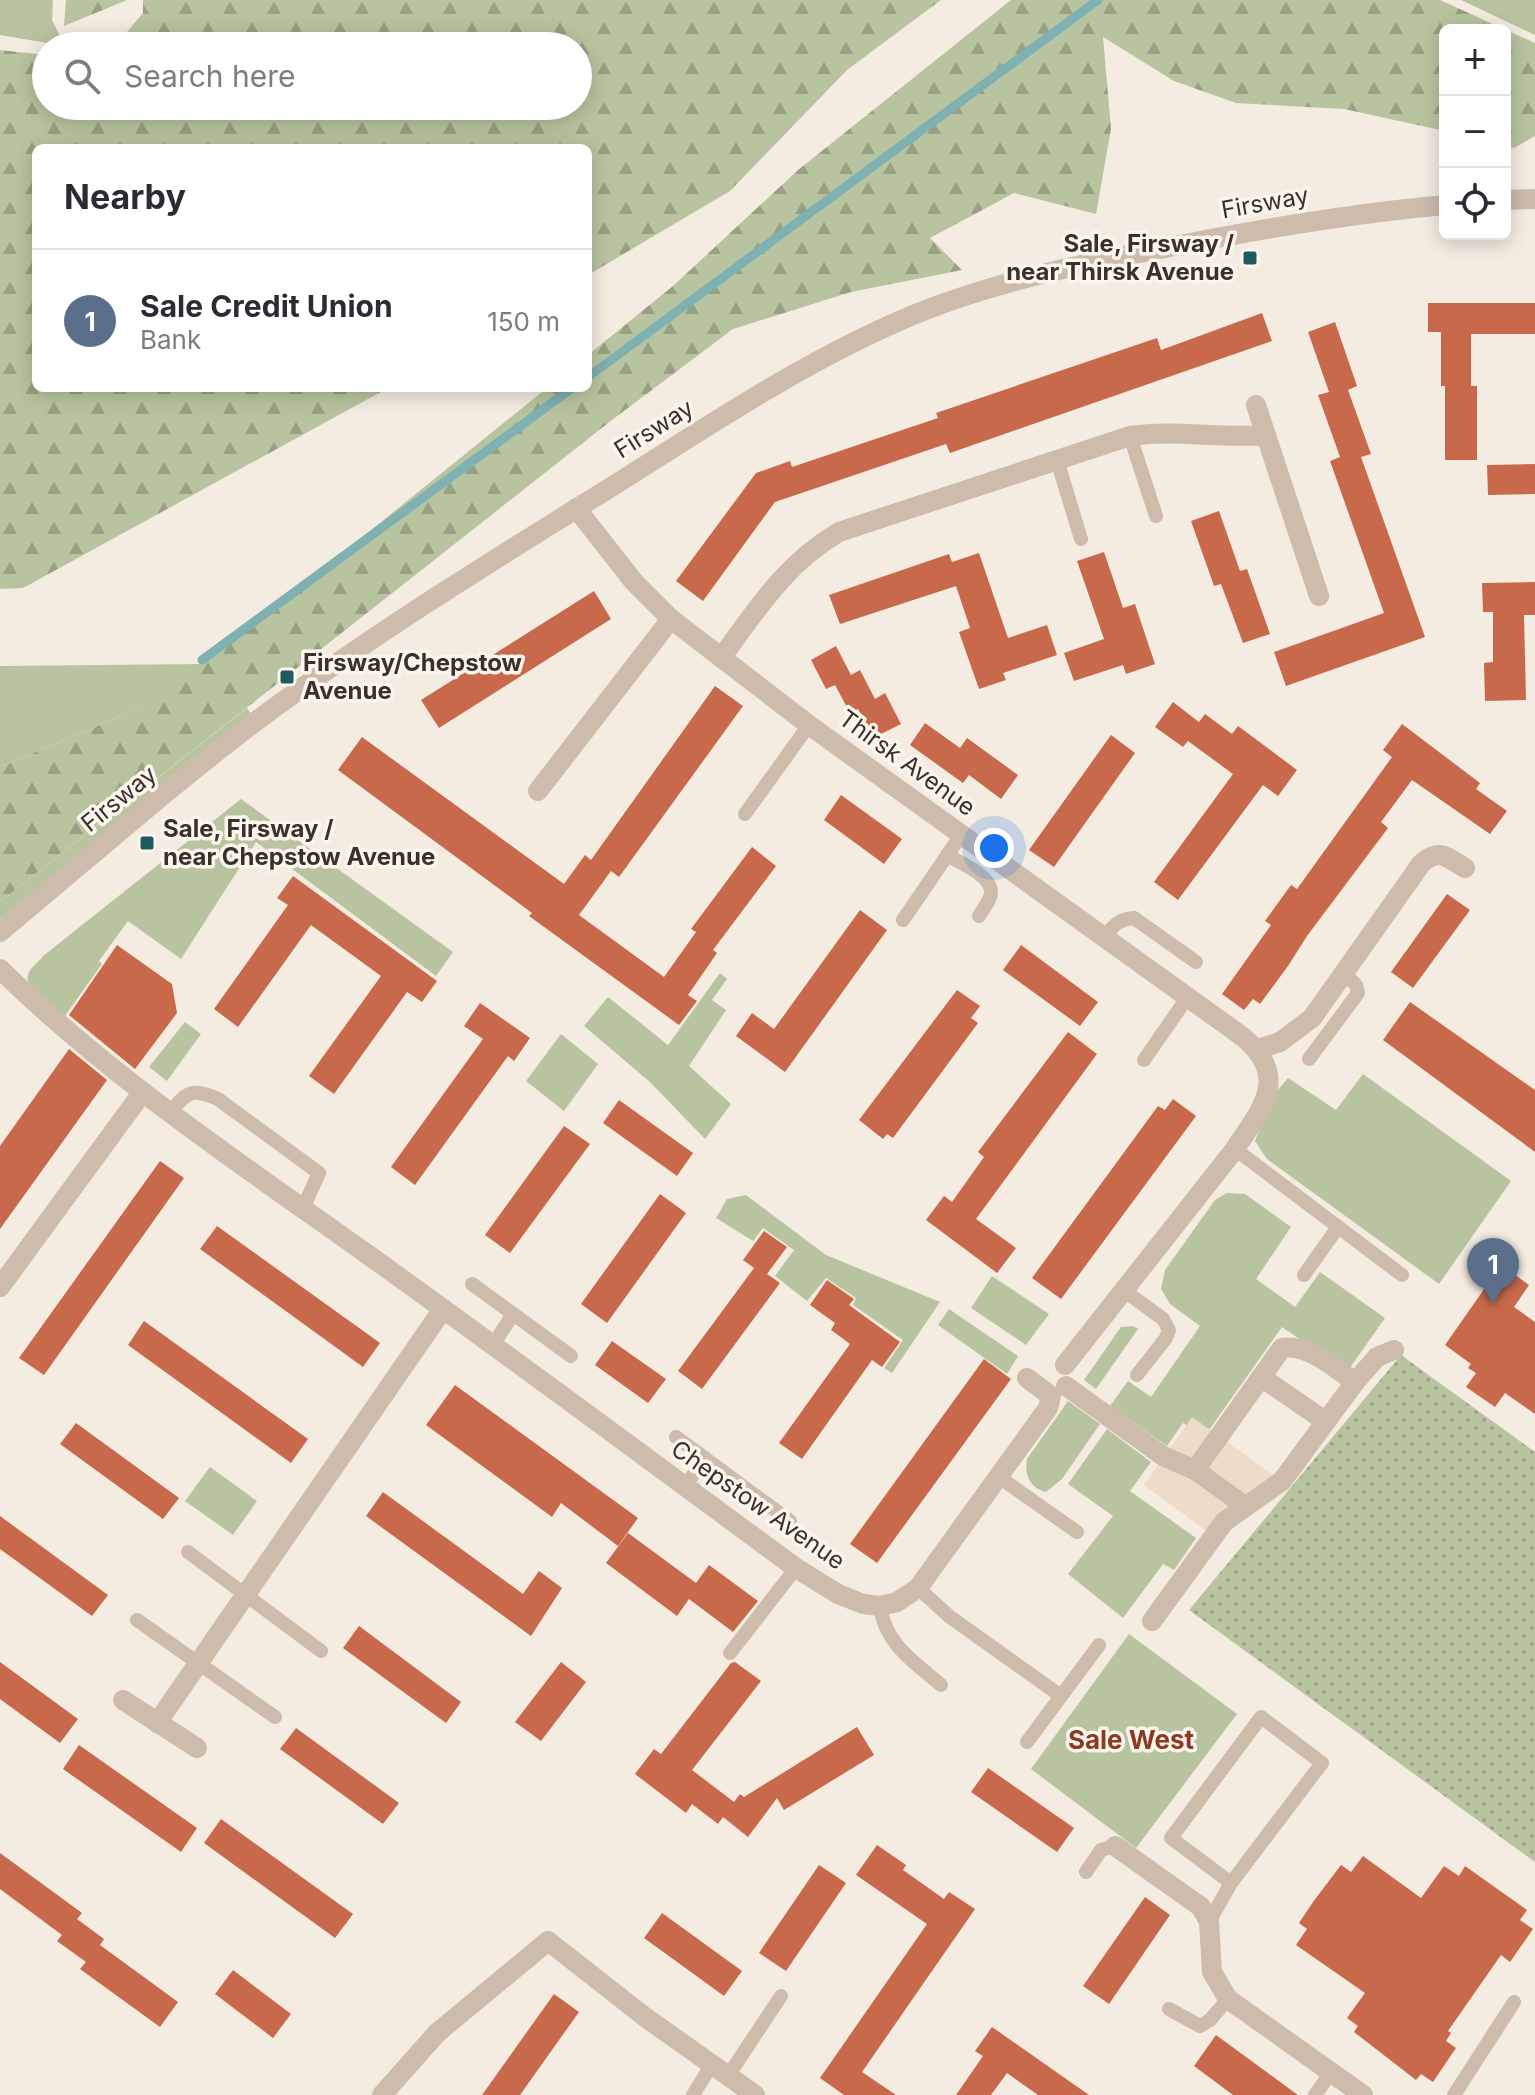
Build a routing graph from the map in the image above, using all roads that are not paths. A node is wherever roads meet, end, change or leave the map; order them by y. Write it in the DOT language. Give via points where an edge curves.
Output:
graph roads {
  1 [pos="1535,199"];
  2 [pos="1511,200"];
  3 [pos="1439,206"];
  4 [pos="1256,405"];
  5 [pos="1266,435"];
  6 [pos="1130,436"];
  7 [pos="1057,460"];
  8 [pos="576,508"];
  9 [pos="1156,516"];
  10 [pos="1081,539"];
  11 [pos="1319,596"];
  12 [pos="671,619"];
  13 [pos="721,658"];
  14 [pos="809,725"];
  15 [pos="538,791"];
  16 [pos="745,814"];
  17 [pos="961,835"];
  18 [pos="947,855"];
  19 [pos="1465,868"];
  20 [pos="979,916"];
  21 [pos="903,920"];
  22 [pos="0,932"];
  23 [pos="1104,938"];
  24 [pos="1196,962"];
  25 [pos="0,969"];
  26 [pos="1344,973"];
  27 [pos="1187,998"];
  28 [pos="1258,1049"];
  29 [pos="1309,1059"];
  30 [pos="1144,1060"];
  31 [pos="142,1093"];
  32 [pos="170,1112"];
  33 [pos="1235,1149"];
  34 [pos="303,1208"];
  35 [pos="1338,1227"];
  36 [pos="1304,1275"];
  37 [pos="1402,1275"];
  38 [pos="472,1284"];
  39 [pos="0,1287"];
  40 [pos="1122,1289"];
  41 [pos="443,1309"];
  42 [pos="513,1314"];
  43 [pos="493,1345"];
  44 [pos="1394,1350"];
  45 [pos="571,1356"];
  46 [pos="1065,1365"];
  47 [pos="1137,1375"];
  48 [pos="1261,1377"];
  49 [pos="1027,1378"];
  50 [pos="1355,1382"];
  51 [pos="1066,1386"];
  52 [pos="1325,1421"];
  53 [pos="676,1437"];
  54 [pos="705,1458"];
  55 [pos="1195,1470"];
  56 [pos="999,1477"];
  57 [pos="685,1486"];
  58 [pos="1245,1506"];
  59 [pos="790,1521"];
  60 [pos="1077,1532"];
  61 [pos="188,1552"];
  62 [pos="796,1568"];
  63 [pos="918,1588"];
  64 [pos="245,1595"];
  65 [pos="880,1606"];
  66 [pos="137,1620"];
  67 [pos="1152,1621"];
  68 [pos="1099,1645"];
  69 [pos="321,1651"];
  70 [pos="730,1653"];
  71 [pos="196,1663"];
  72 [pos="941,1685"];
  73 [pos="1061,1696"];
  74 [pos="123,1700"];
  75 [pos="275,1717"];
  76 [pos="157,1723"];
  77 [pos="1027,1742"];
  78 [pos="197,1748"];
  79 [pos="1115,1846"];
  80 [pos="1086,1872"];
  81 [pos="1231,1883"];
  82 [pos="1209,1922"];
  83 [pos="781,1996"];
  84 [pos="1228,1999"];
  85 [pos="1514,2002"];
  86 [pos="1169,2009"];
  87 [pos="720,2070"];
  88 [pos="1332,2071"];
  89 [pos="382,2095"];
  90 [pos="693,2095"];
  91 [pos="755,2095"];
  92 [pos="1315,2095"];
  93 [pos="1363,2095"];
  94 [pos="1454,2095"];
  1 -- 2 [label="street"];
  3 -- 8 [label="street, Firsway" via="1276,226 1079,265 919,312 752,398"];
  4 -- 5 [label="street"];
  5 -- 6 [label="street"];
  5 -- 11 [label="street"];
  6 -- 7 [label="street"];
  6 -- 9 [label="lane"];
  7 -- 10 [label="lane"];
  7 -- 13 [label="street" via="866,521 829,538 787,571"];
  8 -- 12 [label="street, Thirsk Avenue" via="634,582"];
  8 -- 22 [label="street, Firsway" via="262,717"];
  12 -- 13 [label="street, Thirsk Avenue"];
  12 -- 15 [label="street"];
  13 -- 14 [label="street, Thirsk Avenue"];
  14 -- 16 [label="lane"];
  14 -- 17 [label="street, Thirsk Avenue"];
  17 -- 18 [label="lane"];
  17 -- 23 [label="street, Thirsk Avenue"];
  18 -- 20 [label="lane" via="989,885 990,899"];
  18 -- 21 [label="lane"];
  19 -- 26 [label="street" via="1441,854 1431,855"];
  23 -- 24 [label="lane" via="1114,924 1134,918"];
  23 -- 27 [label="street, Thirsk Avenue"];
  25 -- 31 [label="street, Chepstow Avenue"];
  26 -- 28 [label="street" via="1312,1018 1280,1042"];
  26 -- 29 [label="lane" via="1358,993"];
  27 -- 28 [label="street, Thirsk Avenue"];
  27 -- 30 [label="lane"];
  28 -- 33 [label="street" via="1267,1063 1268,1096"];
  31 -- 32 [label="street, Chepstow Avenue"];
  31 -- 39 [label="street"];
  32 -- 34 [label="street, Chepstow Avenue"];
  32 -- 34 [label="lane" via="192,1092 218,1099 319,1173"];
  33 -- 35 [label="lane"];
  33 -- 40 [label="street"];
  34 -- 41 [label="street, Chepstow Avenue"];
  35 -- 36 [label="lane"];
  35 -- 37 [label="lane"];
  38 -- 42 [label="lane"];
  40 -- 46 [label="street"];
  40 -- 47 [label="lane" via="1163,1319 1169,1330"];
  41 -- 43 [label="street, Chepstow Avenue"];
  41 -- 64 [label="street"];
  42 -- 43 [label="lane"];
  42 -- 45 [label="lane"];
  43 -- 57 [label="street, Chepstow Avenue"];
  44 -- 50 [label="street" via="1377,1357"];
  48 -- 50 [label="street" via="1282,1348 1292,1347 1309,1351"];
  48 -- 52 [label="street"];
  48 -- 55 [label="street"];
  49 -- 56 [label="street" via="1051,1396 1048,1408"];
  50 -- 52 [label="street"];
  51 -- 55 [label="street" via="1163,1456"];
  52 -- 58 [label="street" via="1282,1481"];
  53 -- 54 [label="lane"];
  54 -- 57 [label="lane"];
  54 -- 59 [label="lane"];
  55 -- 58 [label="street"];
  56 -- 60 [label="lane"];
  56 -- 63 [label="street"];
  57 -- 62 [label="street, Chepstow Avenue"];
  58 -- 67 [label="street" via="1212,1535"];
  61 -- 64 [label="lane"];
  62 -- 65 [label="street, Chepstow Avenue" via="838,1594"];
  62 -- 70 [label="lane"];
  63 -- 65 [label="street"];
  63 -- 73 [label="lane"];
  64 -- 69 [label="lane"];
  64 -- 71 [label="street"];
  65 -- 72 [label="lane" via="887,1633 901,1652"];
  66 -- 71 [label="lane"];
  68 -- 73 [label="lane"];
  71 -- 75 [label="lane"];
  71 -- 76 [label="street"];
  73 -- 77 [label="lane"];
  74 -- 76 [label="street"];
  76 -- 78 [label="street"];
  79 -- 80 [label="lane" via="1101,1850"];
  79 -- 82 [label="street" via="1189,1897"];
  81 -- 81 [label="lane" via="1322,1763 1261,1717 1171,1838"];
  81 -- 82 [label="lane"];
  82 -- 84 [label="street" via="1212,1972"];
  83 -- 87 [label="lane"];
  84 -- 86 [label="lane" via="1200,2026"];
  84 -- 88 [label="street"];
  85 -- 94 [label="lane"];
  87 -- 89 [label="street" via="548,1941 437,2033"];
  87 -- 90 [label="lane"];
  87 -- 91 [label="street"];
  88 -- 92 [label="lane"];
  88 -- 93 [label="street"];
}
